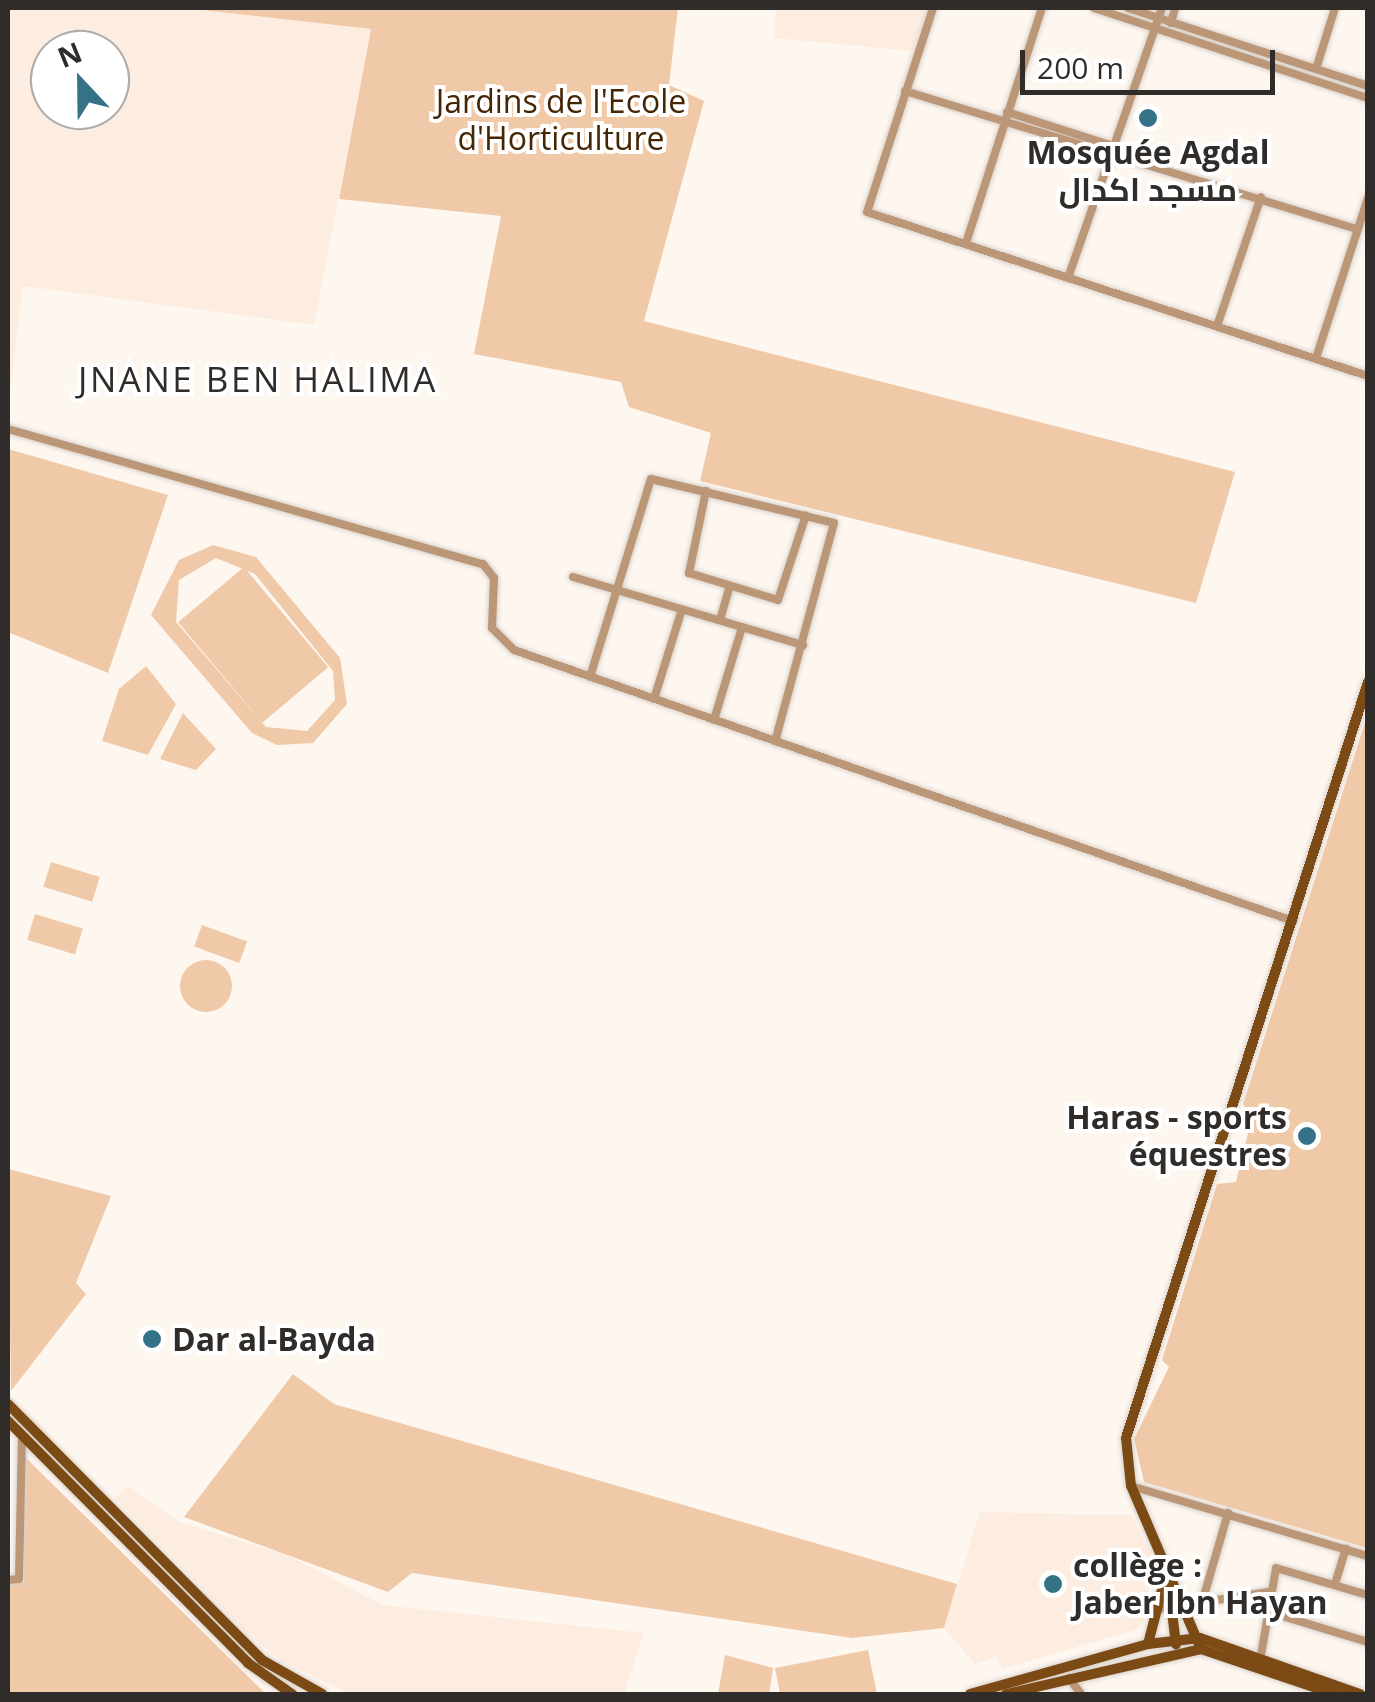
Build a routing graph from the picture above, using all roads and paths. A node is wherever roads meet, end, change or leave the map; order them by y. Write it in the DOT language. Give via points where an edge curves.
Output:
graph roads {
  1 [pos="933,8"];
  2 [pos="1042,8"];
  3 [pos="1094,8"];
  4 [pos="1128,8"];
  5 [pos="1176,8"];
  6 [pos="1336,8"];
  7 [pos="1160,12"];
  8 [pos="1171,21"];
  9 [pos="1155,27"];
  10 [pos="1168,32"];
  11 [pos="1226,40"];
  12 [pos="1223,50"];
  13 [pos="1316,69"];
  14 [pos="1368,86"];
  15 [pos="905,91"];
  16 [pos="1368,98"];
  17 [pos="1007,112"];
  18 [pos="1004,123"];
  19 [pos="1114,145"];
  20 [pos="1123,154"];
  21 [pos="1110,156"];
  22 [pos="1260,197"];
  23 [pos="1368,198"];
  24 [pos="1356,232"];
  25 [pos="1368,240"];
  26 [pos="966,244"];
  27 [pos="1068,278"];
  28 [pos="1217,326"];
  29 [pos="1316,358"];
  30 [pos="1368,376"];
  31 [pos="8,429"];
  32 [pos="706,491"];
  33 [pos="806,516"];
  34 [pos="573,577"];
  35 [pos="730,586"];
  36 [pos="616,588"];
  37 [pos="682,609"];
  38 [pos="720,620"];
  39 [pos="742,627"];
  40 [pos="804,645"];
  41 [pos="590,677"];
  42 [pos="1368,682"];
  43 [pos="654,699"];
  44 [pos="714,720"];
  45 [pos="775,741"];
  46 [pos="1293,921"];
  47 [pos="9,1408"];
  48 [pos="8,1421"];
  49 [pos="22,1435"];
  50 [pos="8,1474"];
  51 [pos="19,1474"];
  52 [pos="1131,1486"];
  53 [pos="8,1508"];
  54 [pos="19,1509"];
  55 [pos="1228,1513"];
  56 [pos="8,1544"];
  57 [pos="19,1544"];
  58 [pos="1346,1550"];
  59 [pos="1368,1556"];
  60 [pos="1166,1562"];
  61 [pos="8,1580"];
  62 [pos="1335,1584"];
  63 [pos="1269,1592"];
  64 [pos="1368,1594"];
  65 [pos="1188,1606"];
  66 [pos="1201,1606"];
  67 [pos="1164,1608"];
  68 [pos="1268,1612"];
  69 [pos="220,1627"];
  70 [pos="1368,1642"];
  71 [pos="1148,1644"];
  72 [pos="1176,1644"];
  73 [pos="1201,1644"];
  74 [pos="1261,1658"];
  75 [pos="1068,1677"];
  76 [pos="1302,1681"];
  77 [pos="292,1694"];
  78 [pos="322,1694"];
  79 [pos="970,1694"];
  80 [pos="1006,1694"];
  81 [pos="1081,1694"];
  82 [pos="1296,1694"];
  83 [pos="1334,1694"];
  84 [pos="1360,1694"];
  1 -- 15 [label="street"];
  2 -- 17 [label="street"];
  3 -- 9 [label="street"];
  4 -- 7 [label="street"];
  5 -- 8 [label="street"];
  6 -- 13 [label="street"];
  7 -- 8 [label="street"];
  7 -- 9 [label="street"];
  8 -- 10 [label="street"];
  8 -- 11 [label="street"];
  9 -- 10 [label="street"];
  9 -- 19 [label="street"];
  10 -- 12 [label="street"];
  11 -- 12 [label="street"];
  11 -- 13 [label="street"];
  12 -- 16 [label="street"];
  13 -- 14 [label="street"];
  15 -- 18 [label="street"];
  15 -- 26 [label="street" via="867,212"];
  17 -- 18 [label="street"];
  17 -- 19 [label="street"];
  18 -- 21 [label="street"];
  18 -- 26 [label="street"];
  19 -- 20 [label="street"];
  19 -- 21 [label="street"];
  20 -- 21 [label="street"];
  20 -- 22 [label="street"];
  21 -- 27 [label="street"];
  22 -- 24 [label="street"];
  22 -- 28 [label="street"];
  23 -- 24 [label="street"];
  24 -- 25 [label="street"];
  24 -- 29 [label="street"];
  26 -- 27 [label="street"];
  27 -- 28 [label="street"];
  28 -- 29 [label="street"];
  29 -- 30 [label="street"];
  31 -- 41 [label="street" via="483,564 494,578 497,638"];
  32 -- 33 [label="street"];
  32 -- 35 [label="street" via="687,568"];
  32 -- 36 [label="street" via="648,482"];
  33 -- 35 [label="street" via="786,595"];
  33 -- 40 [label="street" via="837,530"];
  34 -- 36 [label="street"];
  35 -- 38 [label="street"];
  36 -- 37 [label="street"];
  36 -- 41 [label="street"];
  37 -- 38 [label="street"];
  37 -- 43 [label="street"];
  38 -- 39 [label="street"];
  39 -- 40 [label="street"];
  39 -- 44 [label="street"];
  40 -- 45 [label="street"];
  41 -- 43 [label="street"];
  42 -- 46 [label="main road"];
  43 -- 44 [label="street"];
  44 -- 45 [label="street"];
  45 -- 46 [label="street"];
  46 -- 52 [label="main road" via="1126,1438"];
  47 -- 69 [label="main road"];
  48 -- 49 [label="main road"];
  49 -- 51 [label="street"];
  49 -- 69 [label="main road"];
  50 -- 51 [label="street"];
  51 -- 54 [label="street"];
  52 -- 55 [label="street"];
  52 -- 60 [label="main road"];
  53 -- 54 [label="street"];
  54 -- 57 [label="street"];
  55 -- 58 [label="street"];
  55 -- 66 [label="street"];
  56 -- 57 [label="street"];
  57 -- 61 [label="street" via="19,1579"];
  58 -- 59 [label="street"];
  58 -- 62 [label="street"];
  60 -- 65 [label="main road"];
  60 -- 67 [label="main road"];
  62 -- 63 [label="street" via="1276,1568"];
  62 -- 64 [label="street"];
  63 -- 66 [label="street"];
  63 -- 68 [label="street"];
  65 -- 66 [label="street"];
  65 -- 67 [label="street"];
  65 -- 73 [label="main road"];
  67 -- 71 [label="main road"];
  67 -- 72 [label="main road"];
  68 -- 70 [label="street"];
  68 -- 74 [label="street"];
  69 -- 77 [label="main road"];
  69 -- 78 [label="main road" via="274,1669"];
  71 -- 72 [label="main road"];
  71 -- 79 [label="main road"];
  72 -- 73 [label="main road"];
  72 -- 75 [label="main road"];
  73 -- 74 [label="main road"];
  74 -- 76 [label="main road"];
  74 -- 84 [label="main road"];
  75 -- 80 [label="main road"];
  75 -- 81 [label="street"];
  76 -- 82 [label="street"];
  76 -- 83 [label="main road"];
}
